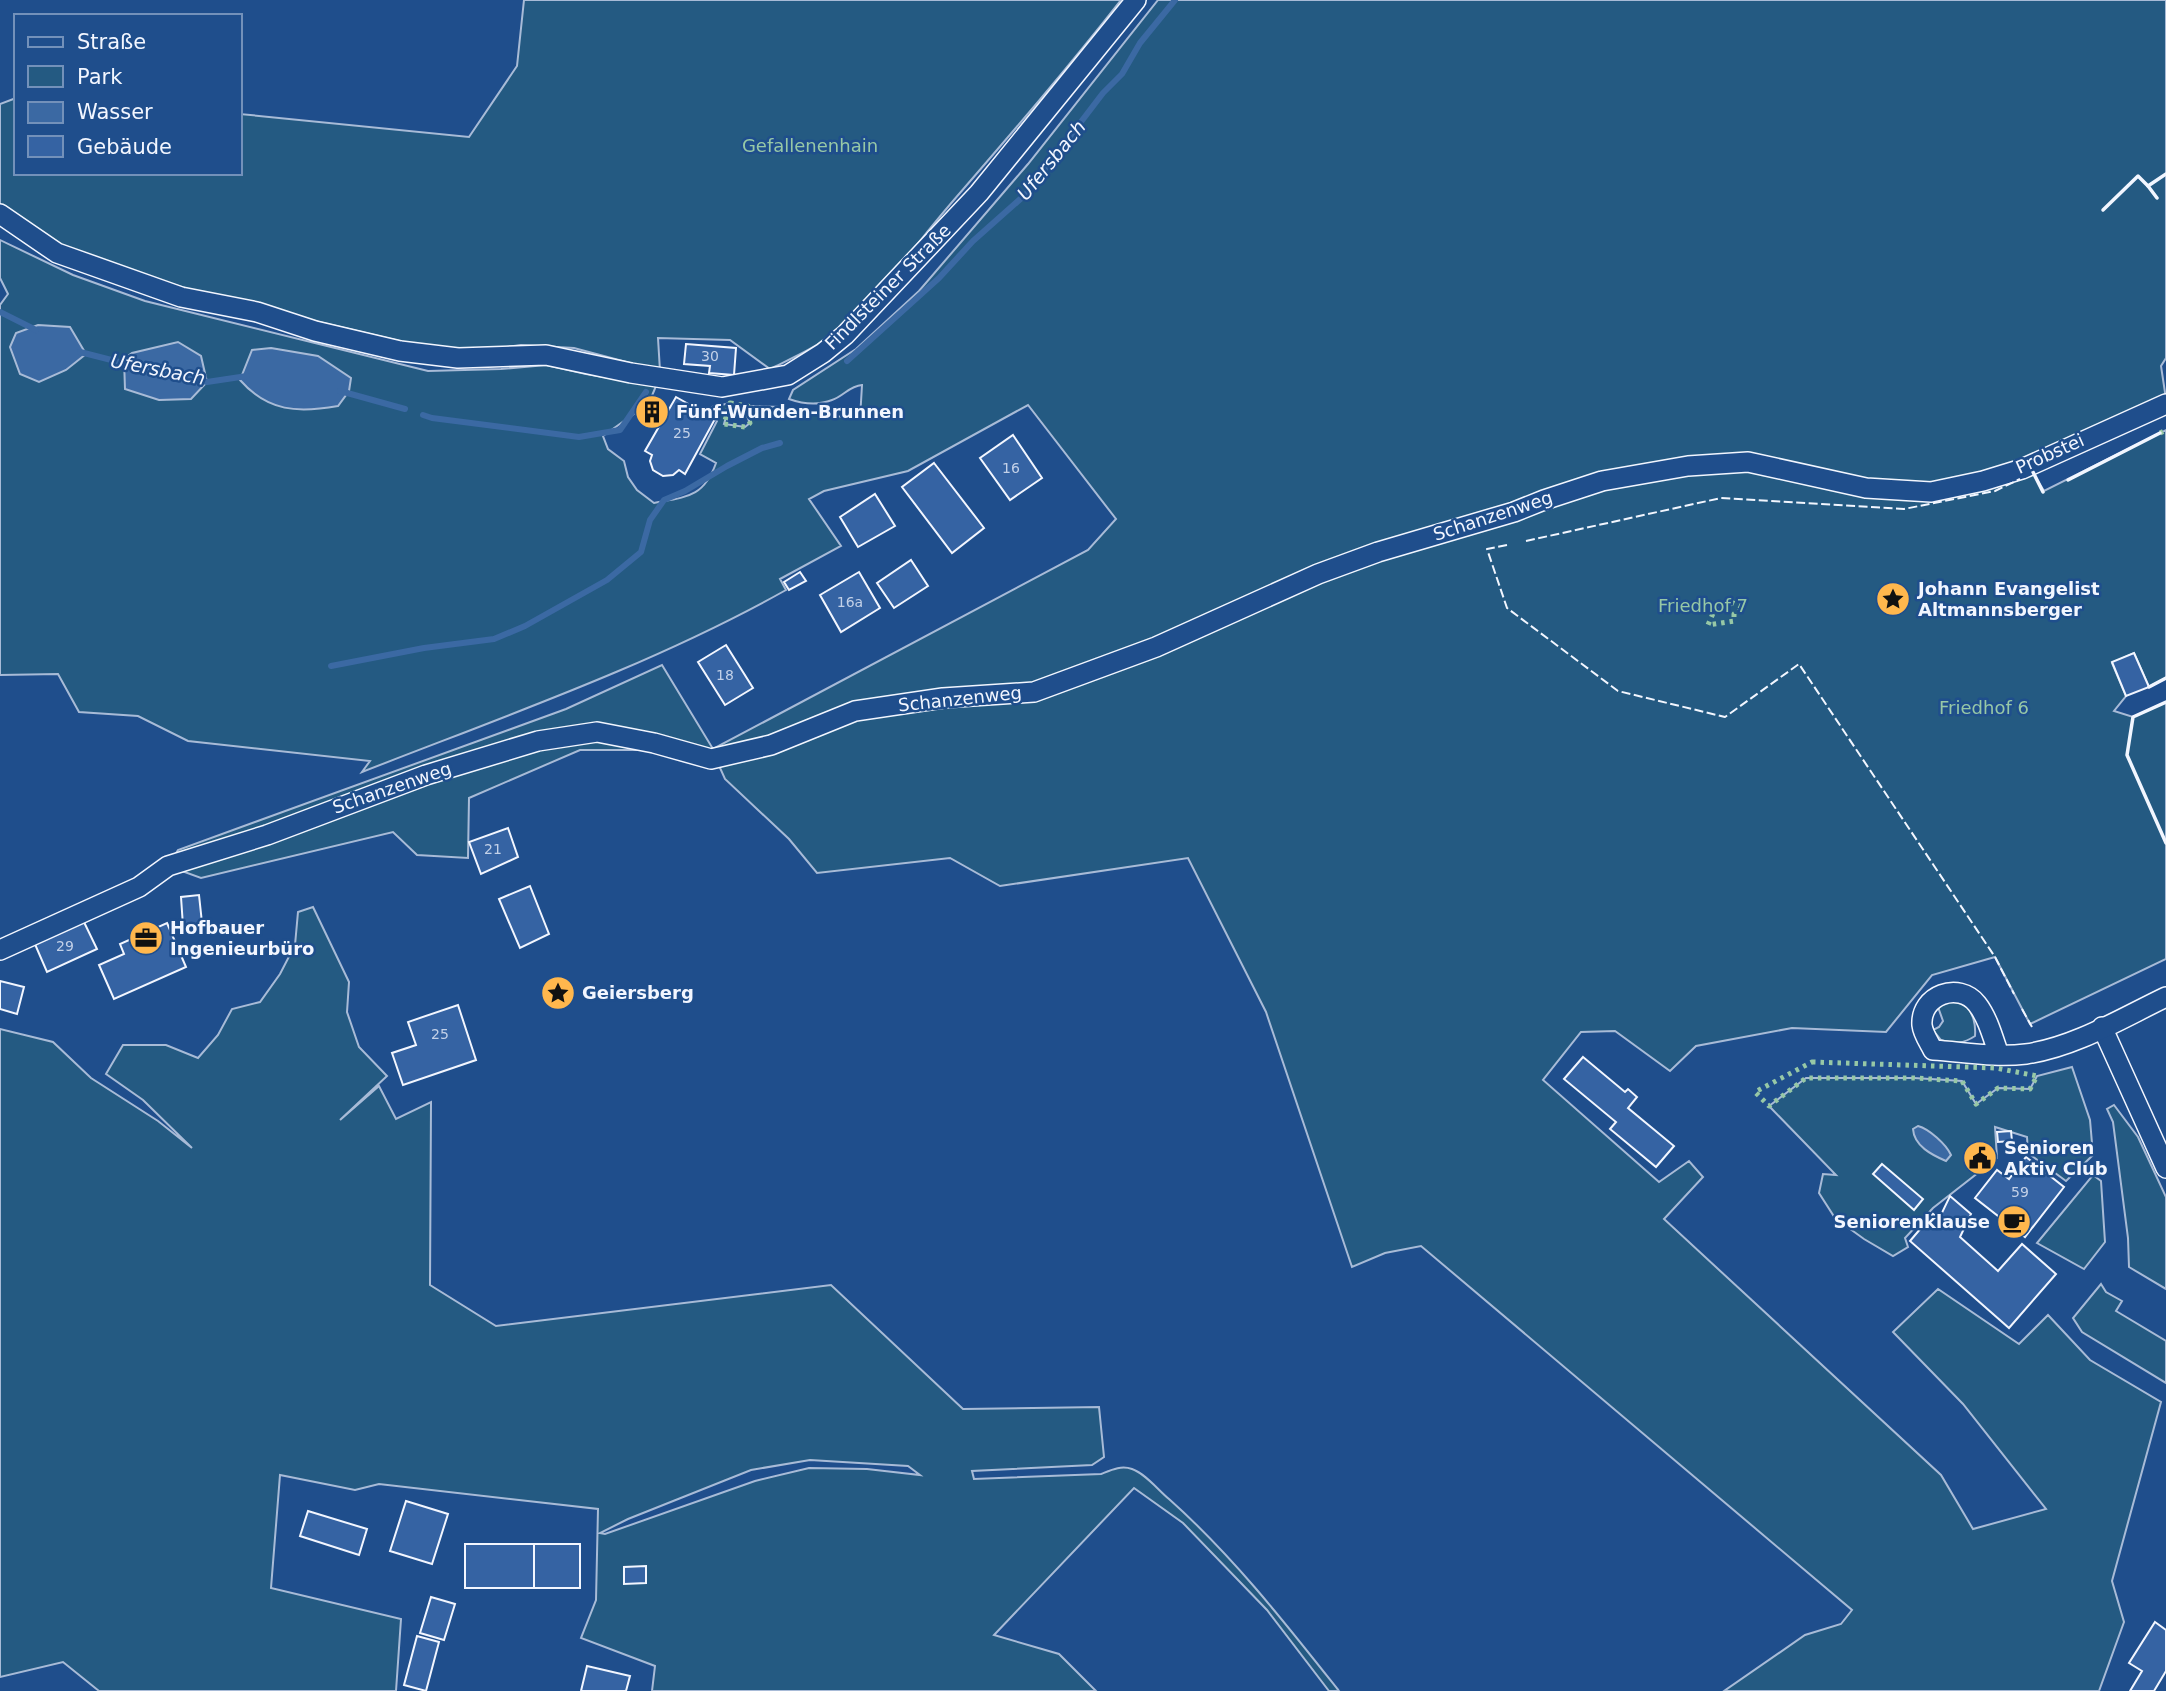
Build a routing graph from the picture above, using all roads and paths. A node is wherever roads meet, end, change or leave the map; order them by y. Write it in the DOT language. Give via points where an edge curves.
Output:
graph roads {
  1 [pos="1136,0"];
  2 [pos="0,214"];
  3 [pos="2166,404"];
  4 [pos="1931,492"];
  5 [pos="0,950"];
  6 [pos="2166,997"];
  7 [pos="2102,1027"];
  8 [pos="1999,1055"];
  9 [pos="2166,1168"];
  1 -- 2 [label="street, Findlsteiner Straße" via="979,193 845,335 788,375 722,387 546,355 458,358 400,351 257,312 181,297 57,253"];
  3 -- 4 [label="street, Probstei" via="2022,469"];
  4 -- 5 [label="street, Schanzenweg" via="1866,488 1748,462 1688,466 1602,481 1318,574 1156,647 1034,692 943,698 855,711 771,745 711,759 597,732 524,744 168,866 139,887"];
  6 -- 7 [label="street"];
  7 -- 8 [label="street" via="2043,1051"];
  7 -- 9 [label="street"];
}
